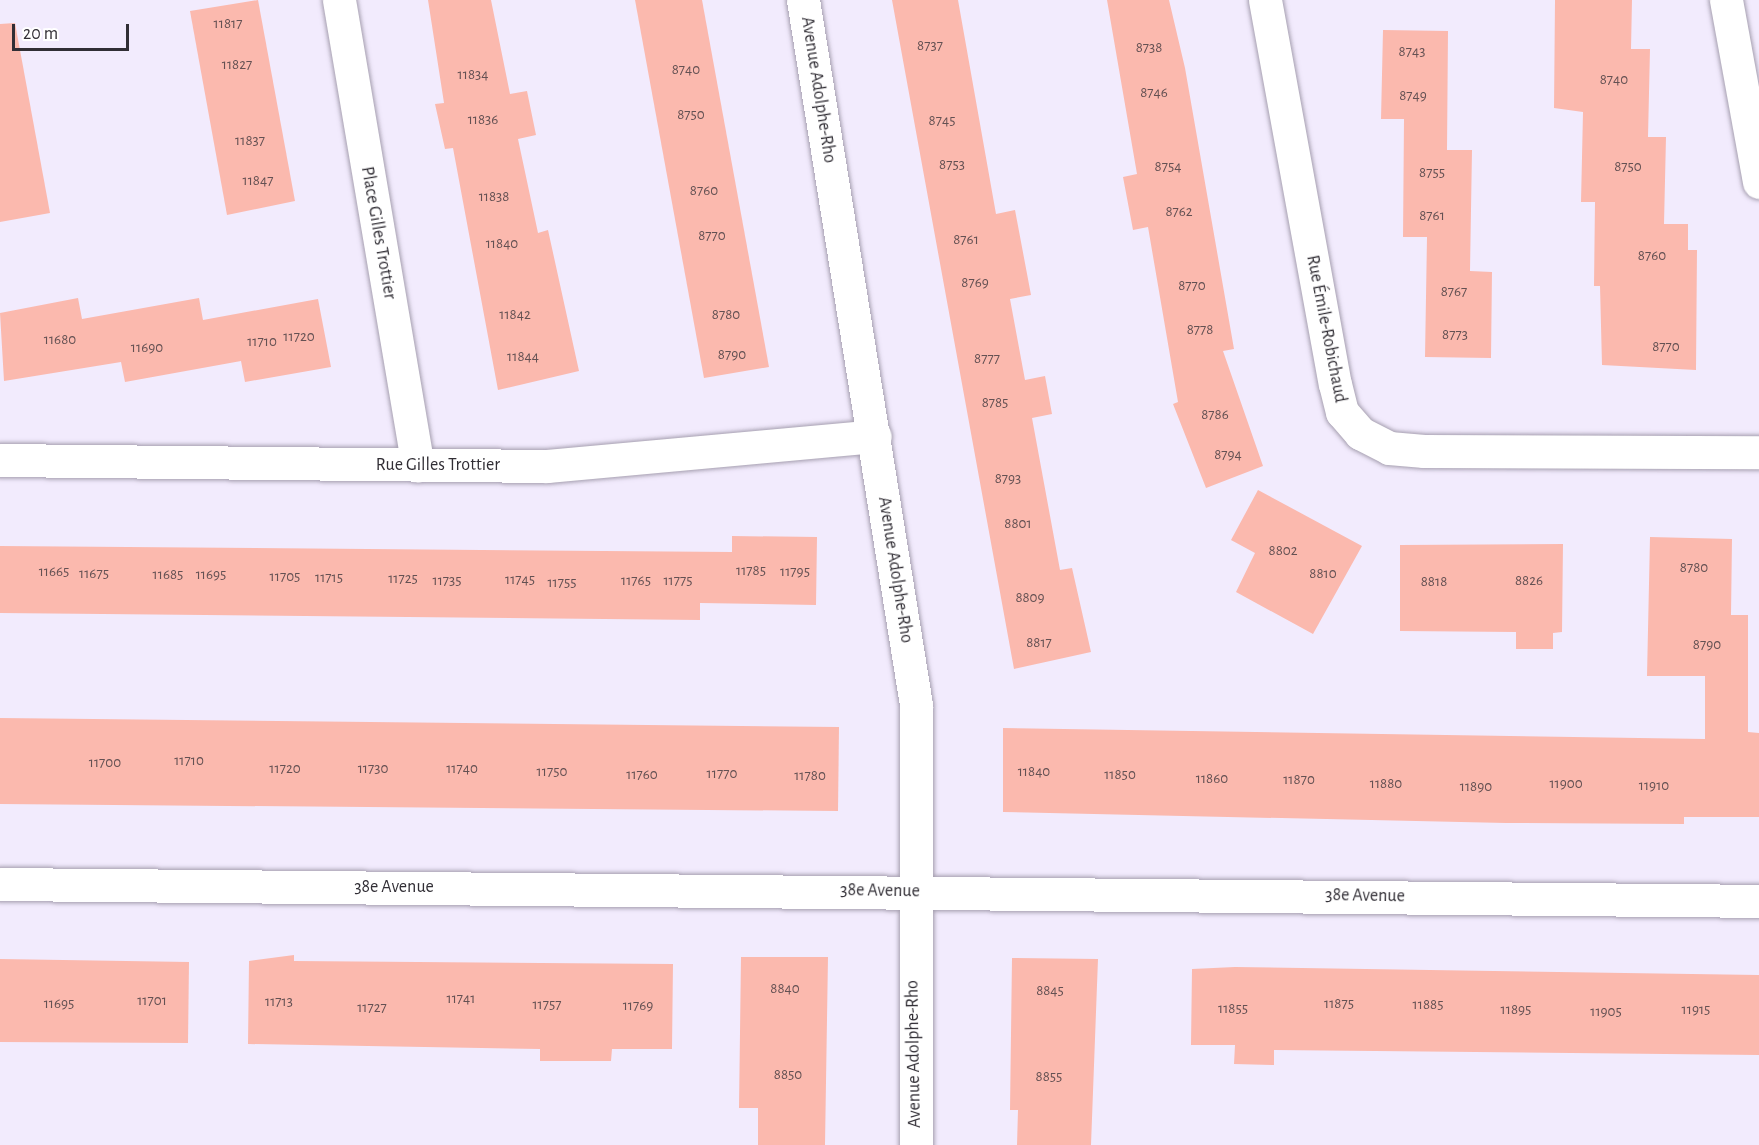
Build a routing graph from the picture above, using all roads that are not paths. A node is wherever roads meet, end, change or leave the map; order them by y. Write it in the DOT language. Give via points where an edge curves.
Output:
graph roads {
  1 [pos="339,0"];
  2 [pos="803,0"];
  3 [pos="1265,0"];
  4 [pos="1726,0"];
  5 [pos="1759,182"];
  6 [pos="875,436"];
  7 [pos="1759,452"];
  8 [pos="0,460"];
  9 [pos="418,465"];
  10 [pos="0,884"];
  11 [pos="912,891"];
  12 [pos="1759,901"];
  13 [pos="916,1145"];
  1 -- 9 [label="street, Place Gilles Trottier"];
  2 -- 6 [label="street, Avenue Adolphe-Rho"];
  3 -- 7 [label="street, Rue Émile-Robichaud" via="1335,384 1342,412 1360,433 1389,448 1424,451"];
  4 -- 5 [label="street"];
  6 -- 9 [label="street, Rue Gilles Trottier" via="665,459"];
  6 -- 11 [label="street, Avenue Adolphe-Rho" via="916,705"];
  8 -- 9 [label="street, Rue Gilles Trottier"];
  10 -- 11 [label="street, 38e Avenue"];
  11 -- 12 [label="street, 38e Avenue"];
  11 -- 13 [label="street, Avenue Adolphe-Rho"];
}
